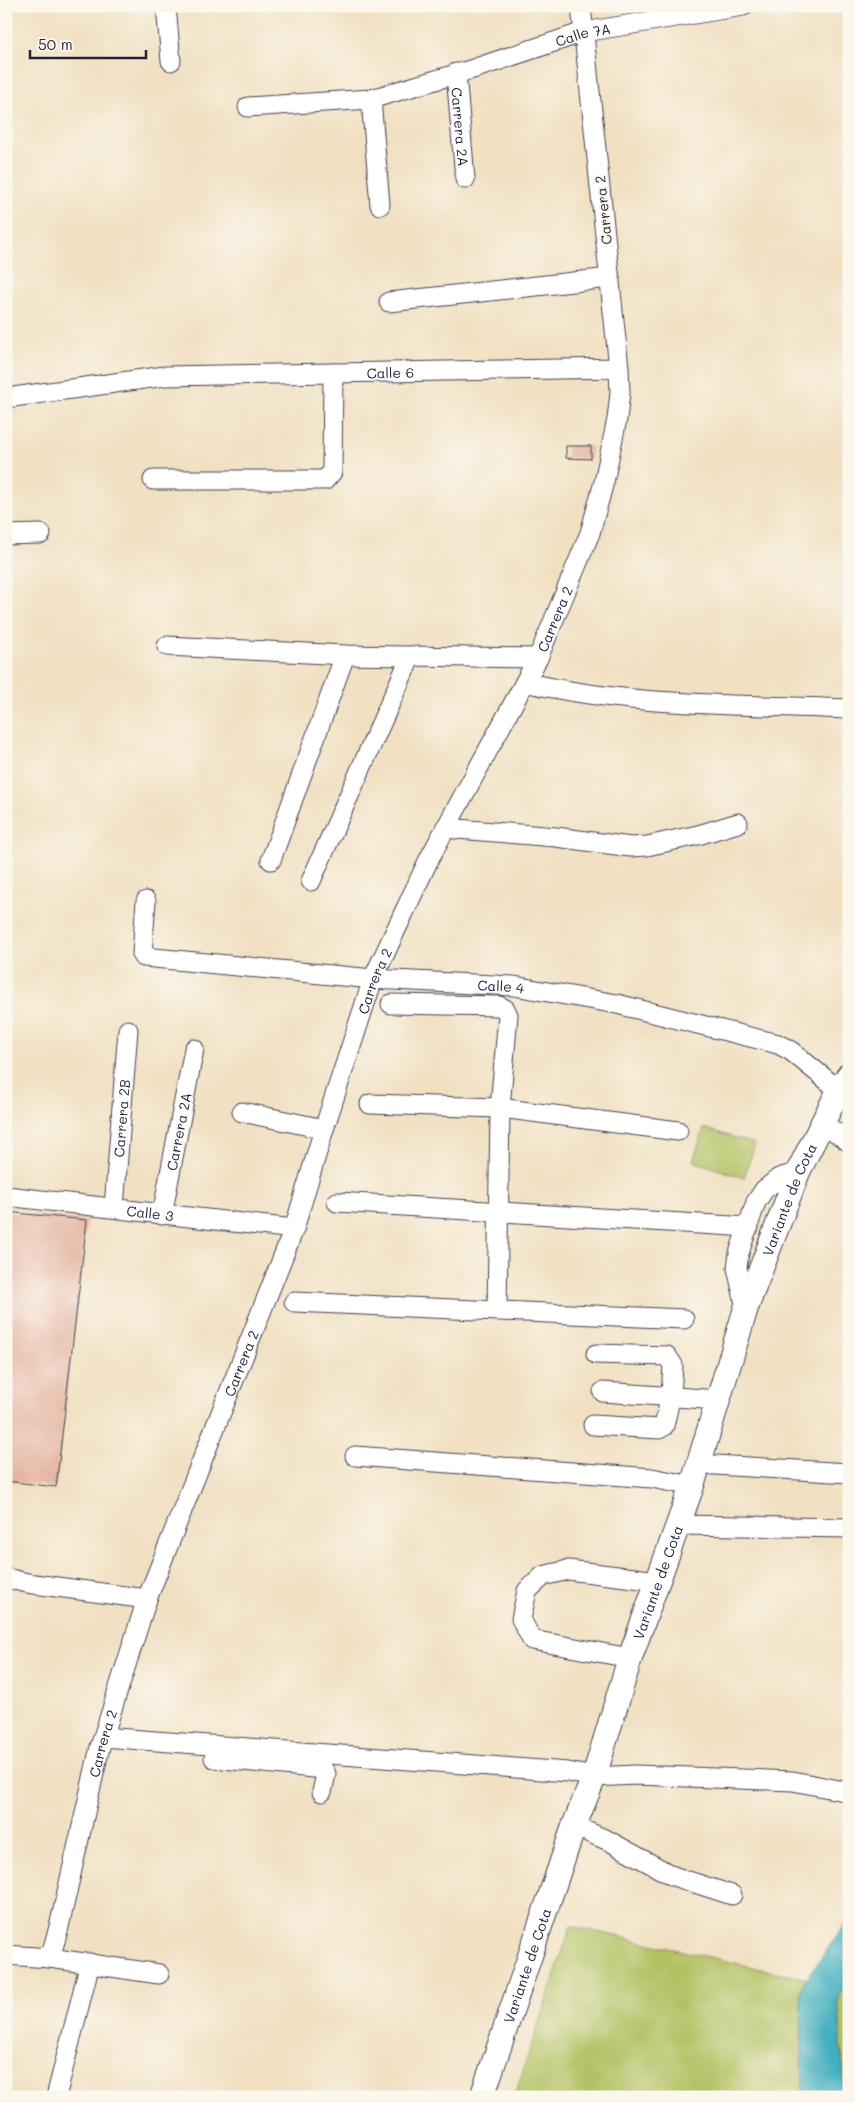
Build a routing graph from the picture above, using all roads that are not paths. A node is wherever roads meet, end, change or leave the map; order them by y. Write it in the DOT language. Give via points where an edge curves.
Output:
graph roads {
  1 [pos="166,6"];
  2 [pos="581,6"];
  3 [pos="743,6"];
  4 [pos="584,32"];
  5 [pos="171,61"];
  6 [pos="456,73"];
  7 [pos="371,99"];
  8 [pos="248,107"];
  9 [pos="465,179"];
  10 [pos="380,205"];
  11 [pos="610,278"];
  12 [pos="390,302"];
  13 [pos="619,368"];
  14 [pos="334,373"];
  15 [pos="6,398"];
  16 [pos="153,480"];
  17 [pos="40,534"];
  18 [pos="6,535"];
  19 [pos="167,646"];
  20 [pos="345,655"];
  21 [pos="411,656"];
  22 [pos="538,658"];
  23 [pos="525,682"];
  24 [pos="849,709"];
  25 [pos="738,823"];
  26 [pos="446,828"];
  27 [pos="271,860"];
  28 [pos="311,881"];
  29 [pos="146,900"];
  30 [pos="373,979"];
  31 [pos="391,1004"];
  32 [pos="128,1030"];
  33 [pos="194,1049"];
  34 [pos="844,1082"];
  35 [pos="370,1104"];
  36 [pos="500,1108"];
  37 [pos="242,1112"];
  38 [pos="822,1123"];
  39 [pos="324,1128"];
  40 [pos="678,1131"];
  41 [pos="849,1142"];
  42 [pos="798,1172"];
  43 [pos="6,1196"];
  44 [pos="337,1202"];
  45 [pos="114,1207"];
  46 [pos="497,1212"];
  47 [pos="162,1215"];
  48 [pos="749,1227"];
  49 [pos="294,1229"];
  50 [pos="294,1302"];
  51 [pos="746,1308"];
  52 [pos="497,1311"];
  53 [pos="684,1320"];
  54 [pos="596,1354"];
  55 [pos="603,1392"];
  56 [pos="671,1395"];
  57 [pos="719,1400"];
  58 [pos="593,1425"];
  59 [pos="355,1456"];
  60 [pos="698,1464"];
  61 [pos="849,1473"];
  62 [pos="692,1486"];
  63 [pos="677,1525"];
  64 [pos="849,1528"];
  65 [pos="6,1578"];
  66 [pos="659,1581"];
  67 [pos="147,1599"];
  68 [pos="630,1658"];
  69 [pos="101,1742"];
  70 [pos="594,1777"];
  71 [pos="322,1792"];
  72 [pos="849,1792"];
  73 [pos="574,1826"];
  74 [pos="732,1895"];
  75 [pos="6,1955"];
  76 [pos="50,1958"];
  77 [pos="90,1963"];
  78 [pos="159,1974"];
  79 [pos="56,2097"];
  80 [pos="482,2097"];
  1 -- 5 [label="street"];
  2 -- 4 [label="street, Carrera 2"];
  3 -- 4 [label="street, Calle 7A"];
  4 -- 6 [label="street, Calle 7A"];
  4 -- 11 [label="street, Carrera 2"];
  6 -- 7 [label="street, Calle 7A"];
  6 -- 9 [label="street, Carrera 2A"];
  7 -- 8 [label="street, Calle 7A"];
  7 -- 10 [label="street"];
  11 -- 12 [label="street"];
  11 -- 13 [label="street, Carrera 2"];
  13 -- 14 [label="street, Calle 6"];
  13 -- 22 [label="street, Carrera 2" via="617,419 590,533"];
  14 -- 15 [label="street, Calle 6" via="161,376"];
  14 -- 16 [label="street" via="332,472 325,480"];
  17 -- 18 [label="street"];
  19 -- 20 [label="street"];
  20 -- 21 [label="street"];
  20 -- 27 [label="street"];
  21 -- 22 [label="street"];
  21 -- 28 [label="street"];
  22 -- 23 [label="street, Carrera 2"];
  23 -- 24 [label="street" via="611,696"];
  23 -- 26 [label="street, Carrera 2"];
  25 -- 26 [label="street" via="647,846"];
  26 -- 30 [label="street, Carrera 2"];
  29 -- 30 [label="street, Calle 4" via="144,956"];
  30 -- 34 [label="street, Calle 4" via="514,986 617,1004 778,1044"];
  30 -- 39 [label="street, Carrera 2"];
  31 -- 36 [label="street" via="499,1006 505,1009 508,1015"];
  32 -- 45 [label="street, Carrera 2B"];
  33 -- 47 [label="street, Carrera 2A"];
  34 -- 38 [label="main road, Variante de Cota"];
  35 -- 36 [label="street"];
  36 -- 40 [label="street"];
  36 -- 46 [label="street"];
  37 -- 39 [label="street"];
  38 -- 41 [label="street"];
  38 -- 42 [label="main road, Variante de Cota"];
  39 -- 49 [label="street, Carrera 2"];
  42 -- 48 [label="street" via="779,1178 764,1190 756,1202"];
  42 -- 51 [label="main road, Variante de Cota"];
  43 -- 45 [label="street, Calle 3"];
  44 -- 46 [label="street"];
  45 -- 47 [label="street, Calle 3"];
  46 -- 48 [label="street"];
  46 -- 52 [label="street"];
  47 -- 49 [label="street, Calle 3"];
  48 -- 51 [label="street" via="737,1268"];
  49 -- 67 [label="street, Carrera 2"];
  50 -- 52 [label="street"];
  51 -- 57 [label="main road, Variante de Cota"];
  52 -- 53 [label="street"];
  54 -- 56 [label="street" via="667,1356 673,1365"];
  55 -- 56 [label="street"];
  56 -- 57 [label="street"];
  56 -- 58 [label="street" via="664,1426 659,1429"];
  57 -- 60 [label="main road, Variante de Cota"];
  59 -- 62 [label="street" via="652,1478"];
  60 -- 61 [label="street"];
  60 -- 62 [label="main road, Variante de Cota"];
  62 -- 63 [label="main road, Variante de Cota"];
  63 -- 64 [label="street"];
  63 -- 66 [label="main road, Variante de Cota"];
  65 -- 67 [label="street"];
  66 -- 68 [label="main road, Variante de Cota"];
  66 -- 68 [label="street" via="568,1570 543,1576 527,1591 521,1619 532,1640"];
  67 -- 69 [label="street, Carrera 2"];
  68 -- 70 [label="main road, Variante de Cota"];
  69 -- 70 [label="street" via="568,1772"];
  69 -- 71 [label="street" via="323,1769 326,1774"];
  69 -- 76 [label="street, Carrera 2"];
  70 -- 72 [label="street" via="636,1775 793,1781"];
  70 -- 73 [label="main road, Variante de Cota"];
  73 -- 74 [label="street" via="673,1876"];
  73 -- 80 [label="main road, Variante de Cota"];
  75 -- 76 [label="street"];
  76 -- 77 [label="street"];
  77 -- 78 [label="street"];
  77 -- 79 [label="street"];
}
